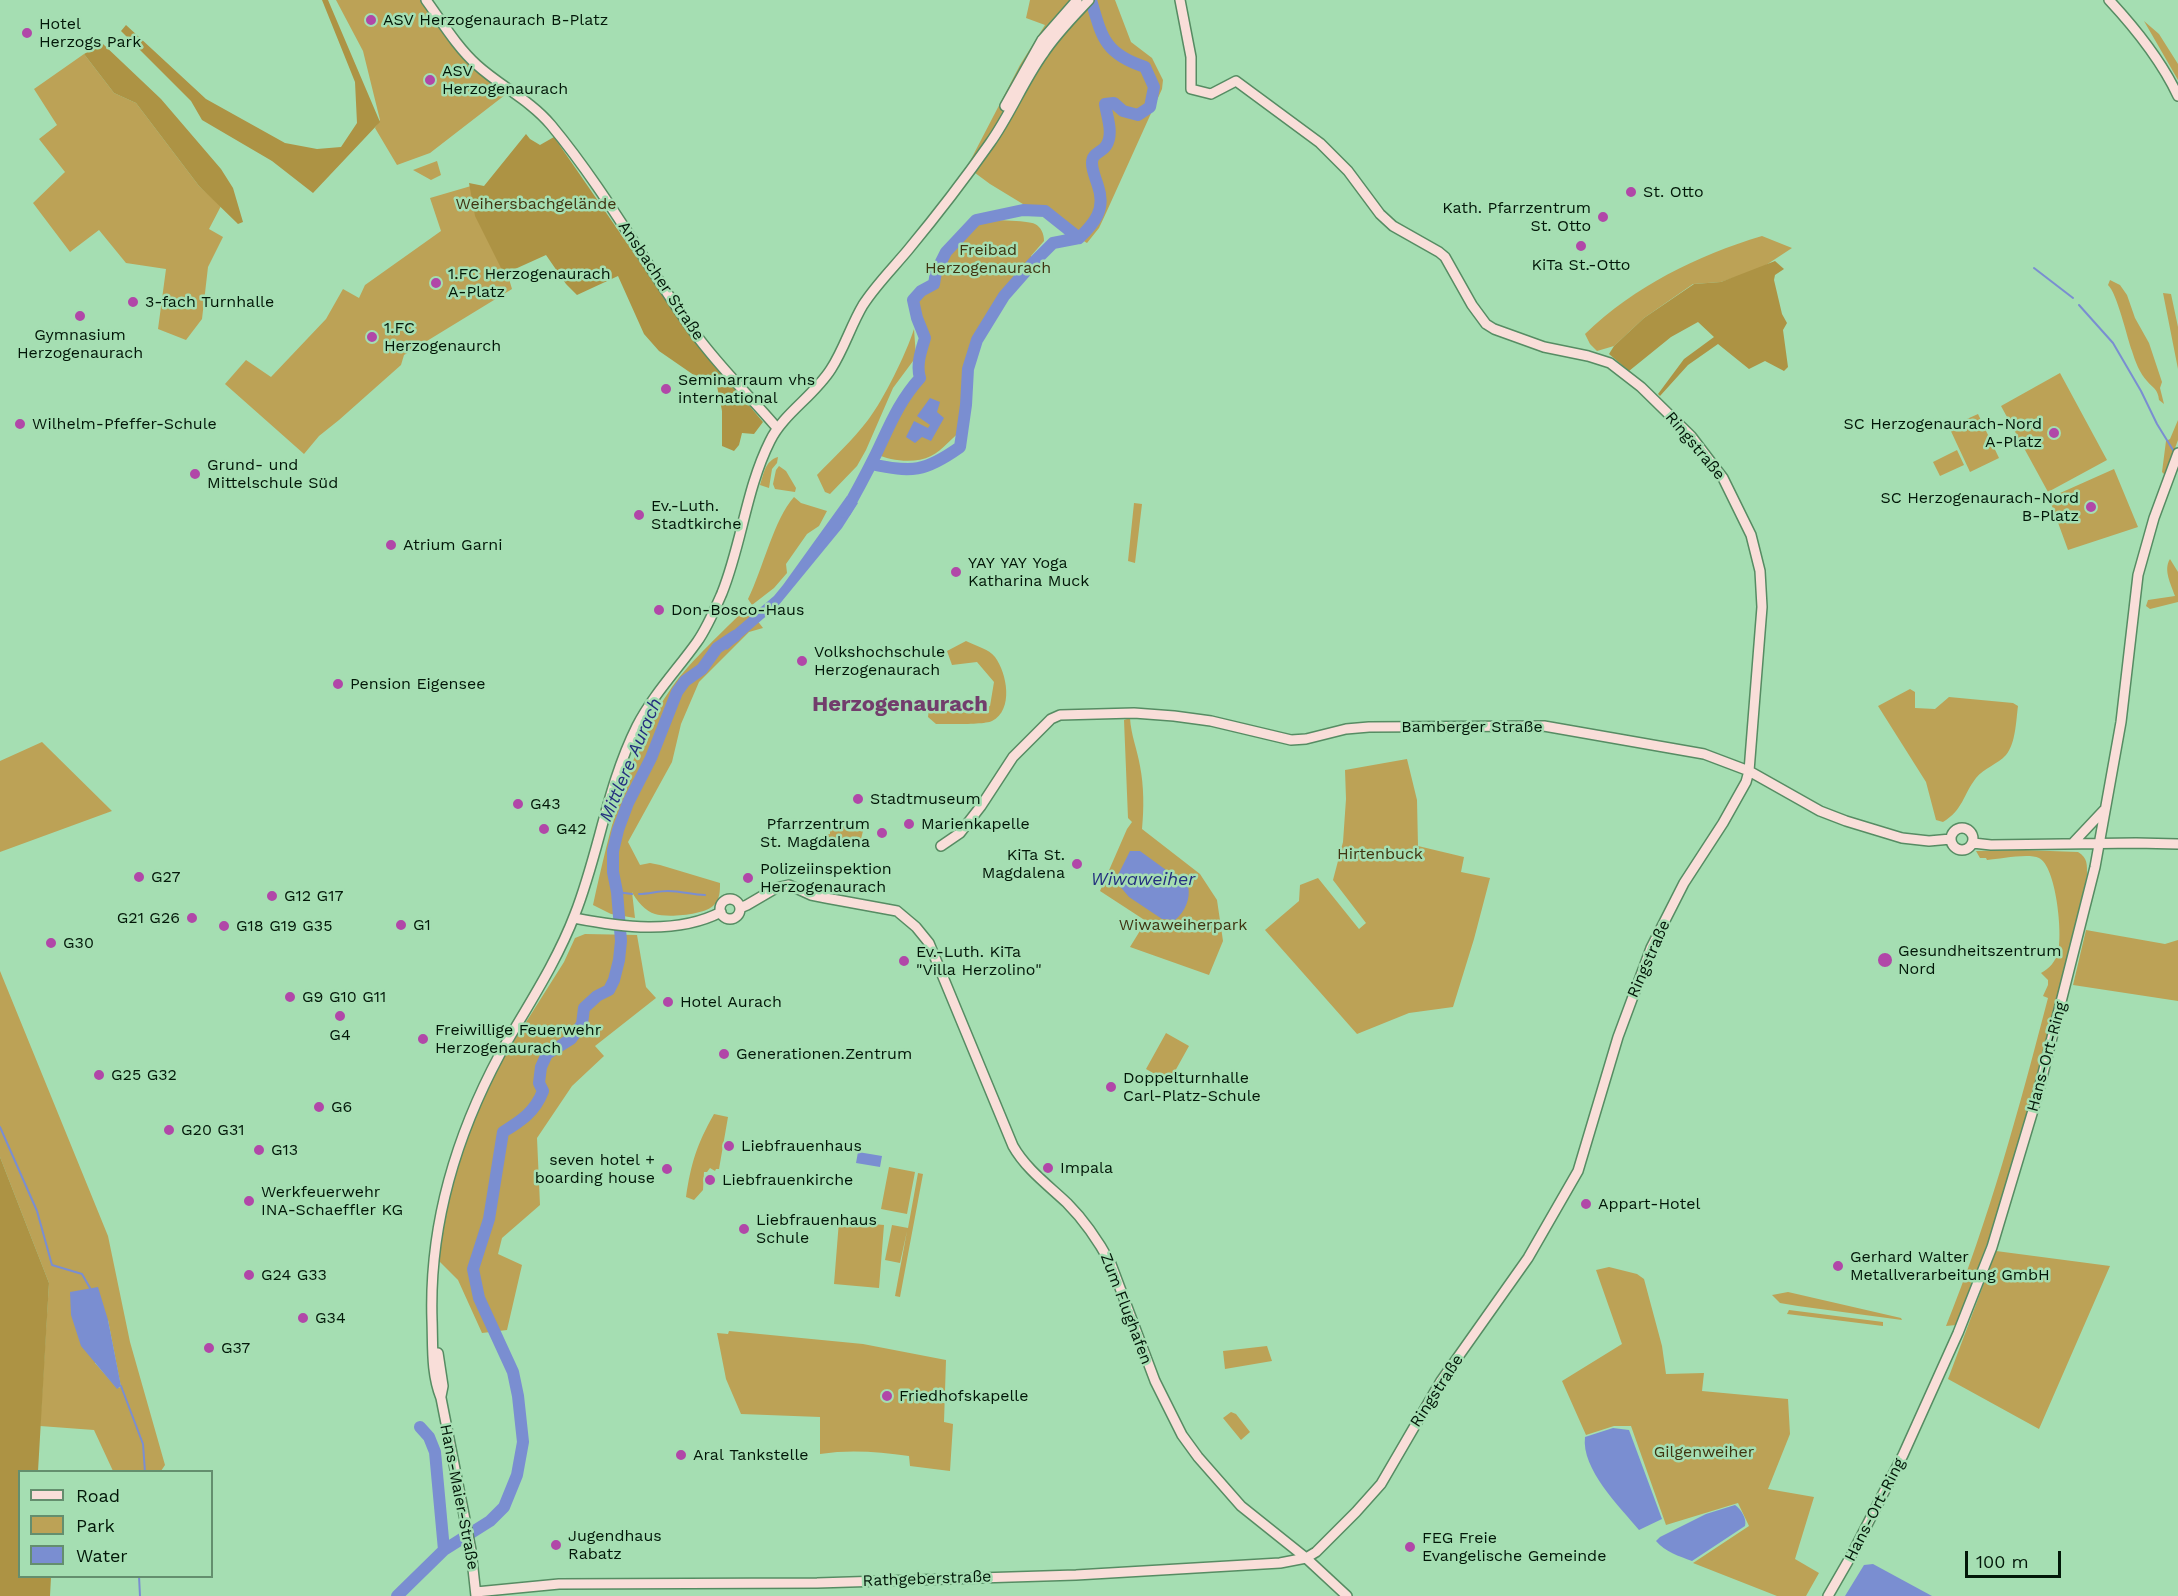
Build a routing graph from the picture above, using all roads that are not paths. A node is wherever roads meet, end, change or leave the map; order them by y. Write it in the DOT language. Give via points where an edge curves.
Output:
graph roads {
  1 [pos="426,0"];
  2 [pos="1089,0"];
  3 [pos="1180,0"];
  4 [pos="2109,0"];
  5 [pos="1074,3"];
  6 [pos="2178,96"];
  7 [pos="981,156"];
  8 [pos="777,428"];
  9 [pos="2178,453"];
  10 [pos="1749,771"];
  11 [pos="2106,808"];
  12 [pos="1950,839"];
  13 [pos="1973,843"];
  14 [pos="2072,844"];
  15 [pos="2100,844"];
  16 [pos="2178,844"];
  17 [pos="941,846"];
  18 [pos="740,908"];
  19 [pos="721,912"];
  20 [pos="574,918"];
  21 [pos="1306,1558"];
  22 [pos="500,1593"];
  23 [pos="476,1594"];
  24 [pos="1347,1596"];
  25 [pos="1828,1596"];
  1 -- 8 [label="street, Ansbacher Straße" via="476,64 549,123 713,358"];
  2 -- 7 [label="street, Hans-Maier-Straße" via="1040,58"];
  3 -- 10 [label="street, Ringstraße" via="1191,57 1191,89 1211,94 1236,81 1320,143 1393,226 1440,252 1486,324 1618,369 1691,436 1723,478 1751,535 1762,589"];
  4 -- 6 [label="street" via="2156,58"];
  5 -- 7 [label="street, Hans-Maier-Straße" via="1042,40"];
  7 -- 8 [label="street, Hans-Maier-Straße" via="862,307 839,357 814,391"];
  8 -- 20 [label="street, Hans-Maier-Straße" via="755,477 728,576 714,609 699,639 649,706 626,750"];
  9 -- 11 [label="street, Hans-Ort-Ring" via="2138,575 2124,699"];
  10 -- 12 [label="street, Bamberger Straße" via="1820,811 1855,824 1902,837"];
  10 -- 17 [label="street, Bamberger Straße" via="1704,754 1525,725 1369,727 1291,740 1211,721 1156,714 1060,715 1051,719 1013,757 960,833"];
  10 -- 21 [label="street, Ringstraße" via="1651,948 1615,1045 1578,1171 1560,1204 1514,1280 1441,1381 1381,1484 1355,1514"];
  11 -- 14 [label="street"];
  11 -- 15 [label="street, Hans-Ort-Ring"];
  12 -- 13 [label="street, Bamberger Straße" via="1959,849"];
  12 -- 13 [label="street, Bamberger Straße" via="1955,830 1966,828"];
  13 -- 14 [label="street, Bamberger Straße"];
  14 -- 15 [label="street, Bamberger Straße"];
  15 -- 16 [label="street, Bamberger Straße"];
  15 -- 25 [label="street, Hans-Ort-Ring" via="2037,1097 1992,1247 1903,1455"];
  18 -- 19 [label="street" via="732,918"];
  18 -- 19 [label="street" via="728,899 721,904"];
  18 -- 21 [label="street, Zum Flughafen" via="783,885 811,895 897,911 924,936 1011,1143 1023,1161 1069,1204 1102,1247 1155,1381 1182,1435 1241,1506"];
  19 -- 20 [label="street" via="690,923 641,926"];
  20 -- 23 [label="street, Hans-Maier-Straße" via="474,1106 453,1161 434,1256 434,1369 471,1550"];
  21 -- 22 [label="street, Rathgeberstraße" via="1076,1575 817,1583 586,1584"];
  21 -- 24 [label="street, Zum Flughafen"];
  22 -- 23 [label="street, Rathgeberstraße"];
}
